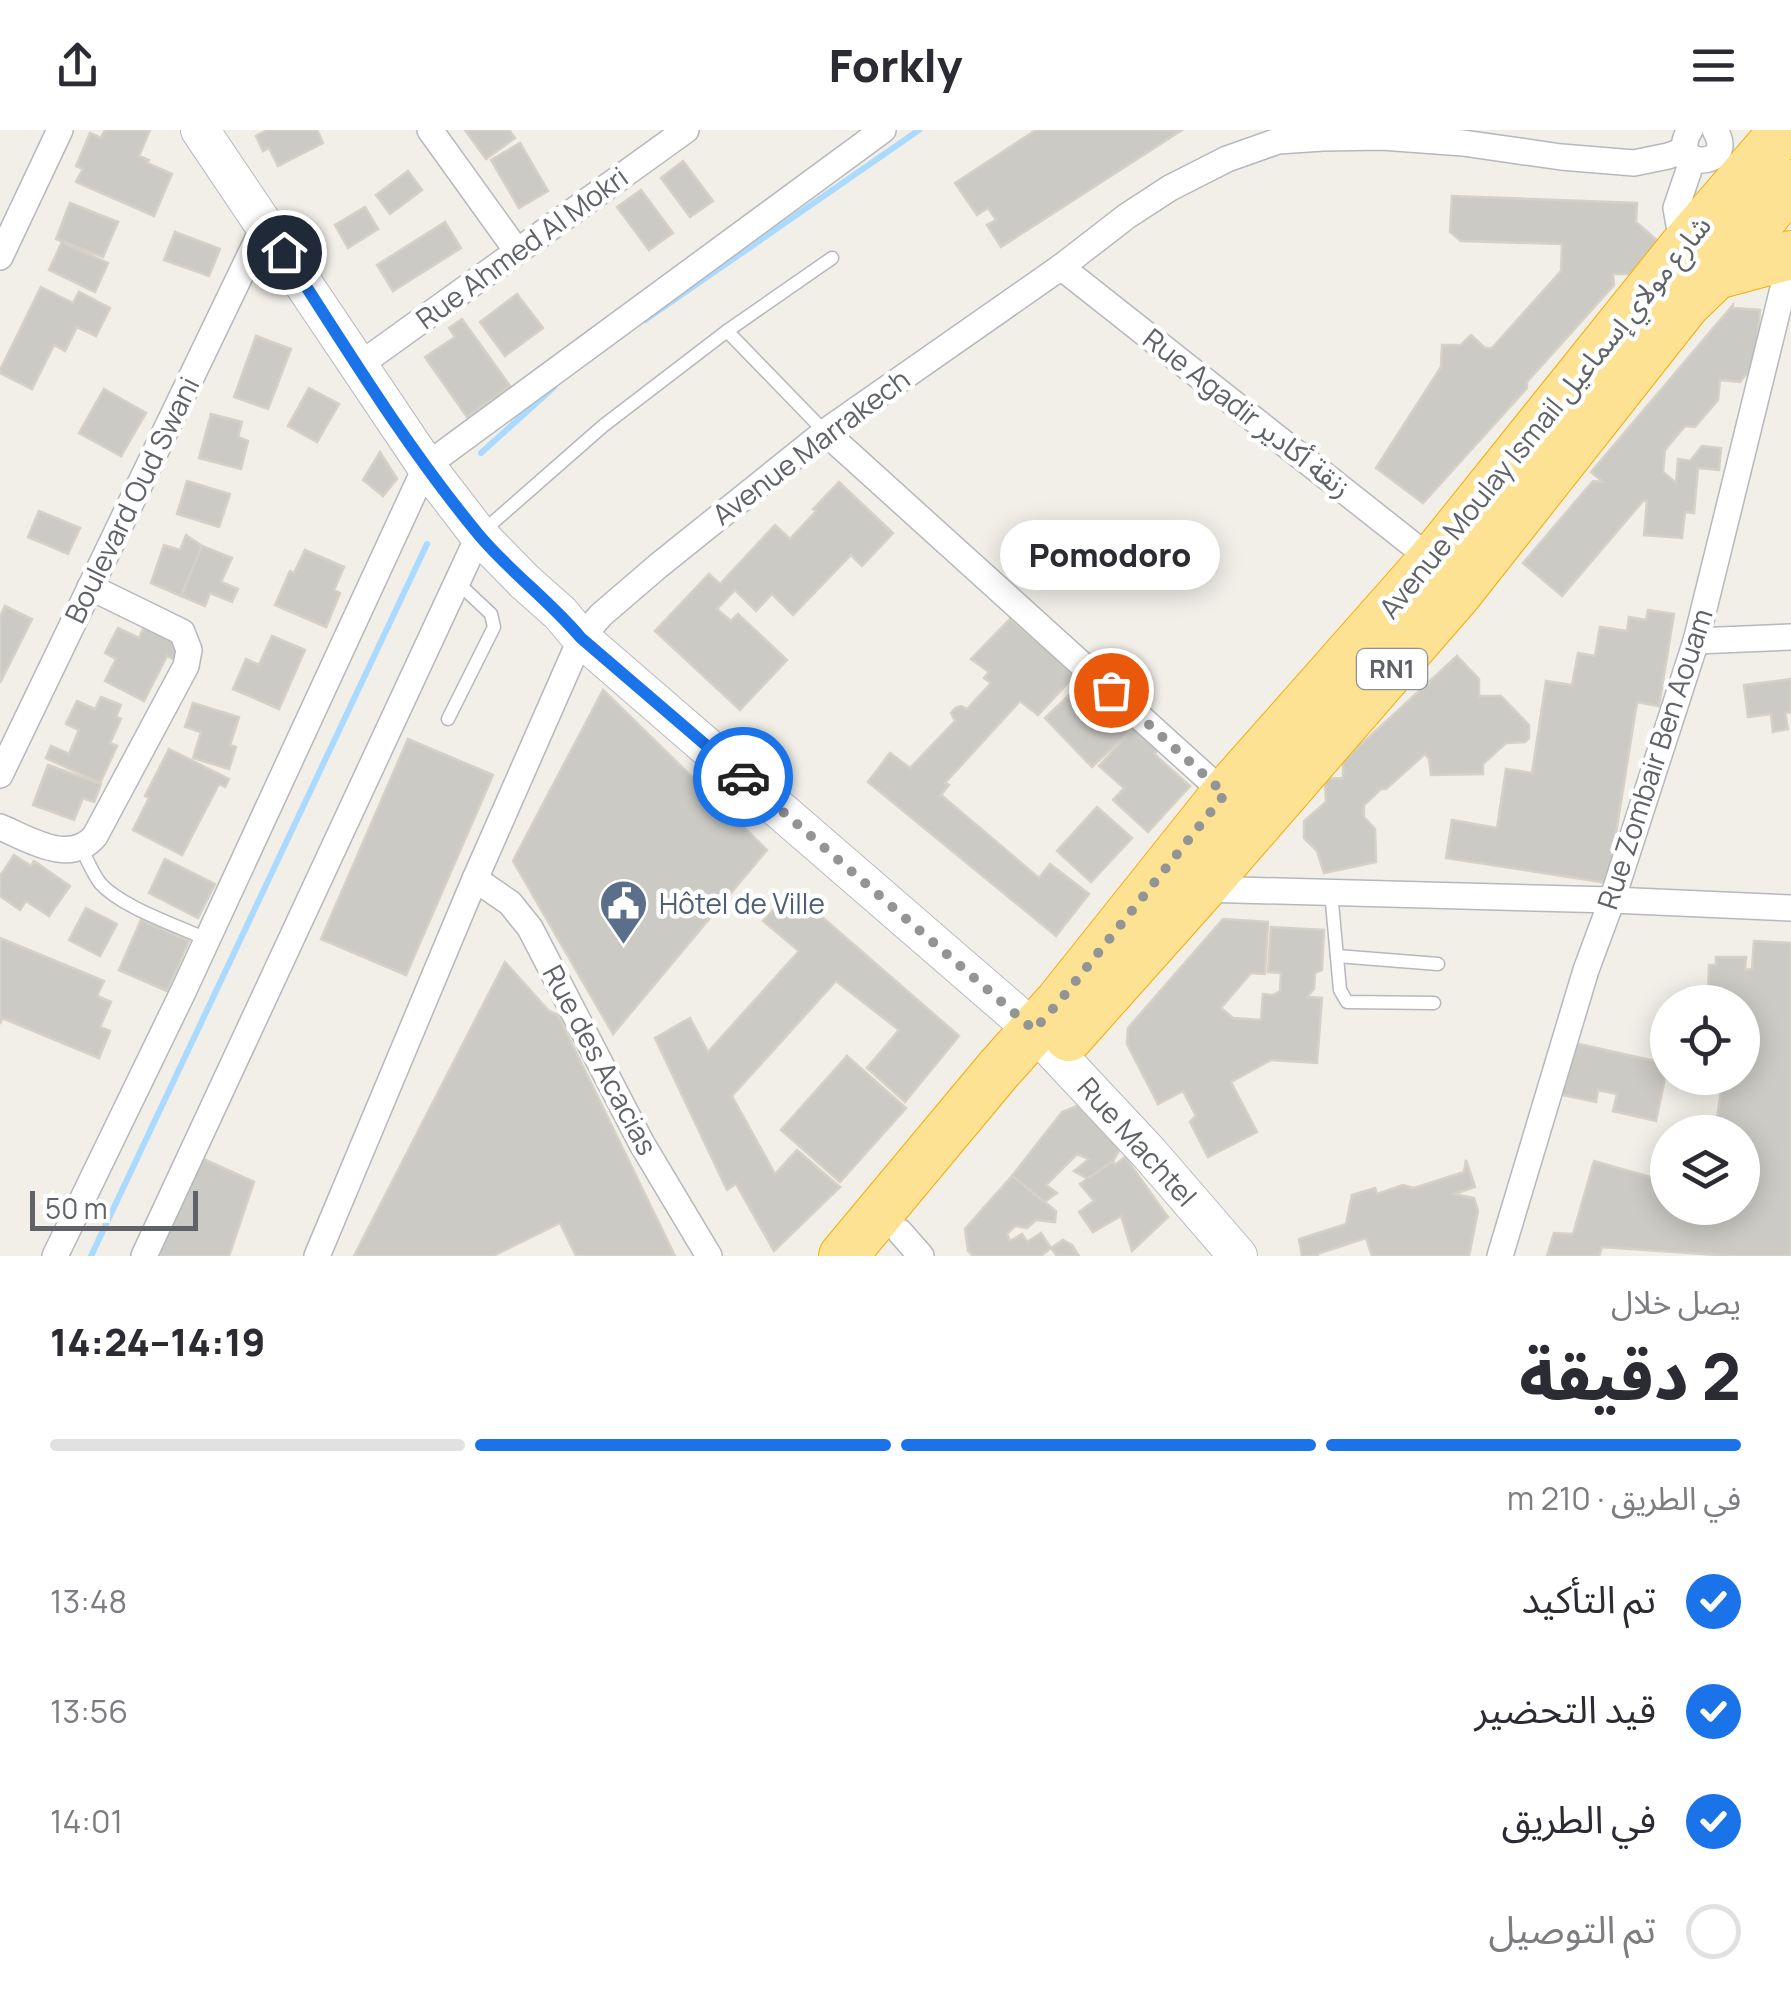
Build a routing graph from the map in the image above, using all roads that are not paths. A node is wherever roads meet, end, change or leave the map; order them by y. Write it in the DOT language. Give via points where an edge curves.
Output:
graph roads {
  1 [pos="60,130"];
  2 [pos="200,130"];
  3 [pos="430,130"];
  4 [pos="686,130"];
  5 [pos="883,130"];
  6 [pos="1715,130"];
  7 [pos="1784,130"];
  8 [pos="1689,146"];
  9 [pos="1791,184"];
  10 [pos="265,224"];
  11 [pos="517,251"];
  12 [pos="1791,255"];
  13 [pos="0,257"];
  14 [pos="832,258"];
  15 [pos="1700,261"];
  16 [pos="1061,267"];
  17 [pos="726,331"];
  18 [pos="358,366"];
  19 [pos="825,432"];
  20 [pos="426,466"];
  21 [pos="479,535"];
  22 [pos="1432,560"];
  23 [pos="457,582"];
  24 [pos="90,587"];
  25 [pos="1791,636"];
  26 [pos="581,638"];
  27 [pos="1696,641"];
  28 [pos="448,719"];
  29 [pos="2,762"];
  30 [pos="1225,794"];
  31 [pos="0,827"];
  32 [pos="82,848"];
  33 [pos="475,878"];
  34 [pos="1201,890"];
  35 [pos="1331,892"];
  36 [pos="1612,900"];
  37 [pos="1791,908"];
  38 [pos="206,939"];
  39 [pos="1336,956"];
  40 [pos="1438,964"];
  41 [pos="1434,1003"];
  42 [pos="1045,1041"];
  43 [pos="901,1248"];
  44 [pos="55,1256"];
  45 [pos="144,1256"];
  46 [pos="317,1256"];
  47 [pos="709,1256"];
  48 [pos="843,1256"];
  49 [pos="1238,1256"];
  50 [pos="1500,1256"];
  1 -- 13 [label="street"];
  2 -- 10 [label="main road, Rue Machtel"];
  3 -- 11 [label="street"];
  4 -- 11 [label="street, Rue Ahmed Al Mokri"];
  5 -- 20 [label="street"];
  6 -- 8 [label="street" via="1716,155 1705,161"];
  7 -- 15 [label="highway, Avenue Moulay Ismail شارع مولاي إسماعيل / RN1"];
  8 -- 15 [label="street" via="1676,208"];
  8 -- 16 [label="street, Avenue Marrakech" via="1634,163 1382,137 1278,142 1170,188"];
  9 -- 15 [label="highway, Avenue Moulay Ismail شارع مولاي إسماعيل / RN1"];
  10 -- 18 [label="main road, Rue Machtel"];
  10 -- 24 [label="street, Boulevard Oud Swani"];
  11 -- 18 [label="street, Rue Ahmed Al Mokri"];
  12 -- 15 [label="highway"];
  12 -- 27 [label="street, Rue Zombair Ben Aouam"];
  14 -- 17 [label="lane"];
  15 -- 22 [label="highway, Avenue Moulay Ismail شارع مولاي إسماعيل / RN1"];
  15 -- 34 [label="highway, Avenue Moulay Ismail شارع مولاي إسماعيل / RN1" via="1686,304 1458,592"];
  16 -- 19 [label="street, Avenue Marrakech"];
  16 -- 22 [label="street, Rue Agadir زنقة أكادير"];
  17 -- 19 [label="lane"];
  17 -- 21 [label="lane" via="603,426"];
  18 -- 20 [label="main road, Rue Machtel"];
  19 -- 26 [label="street, Avenue Marrakech" via="672,553"];
  19 -- 30 [label="street"];
  20 -- 21 [label="main road, Rue Machtel"];
  20 -- 38 [label="street"];
  21 -- 23 [label="street"];
  21 -- 26 [label="main road, Rue Machtel"];
  22 -- 30 [label="highway, Avenue Moulay Ismail شارع مولاي إسماعيل / RN1"];
  23 -- 28 [label="lane" via="492,614 494,627"];
  23 -- 45 [label="street"];
  24 -- 29 [label="street, Boulevard Oud Swani"];
  24 -- 32 [label="street" via="174,627 186,640 189,658 95,836"];
  25 -- 27 [label="street"];
  26 -- 33 [label="street, Avenue Marrakech"];
  26 -- 42 [label="main road, Rue Machtel"];
  27 -- 36 [label="street, Rue Zombair Ben Aouam"];
  30 -- 42 [label="highway, Avenue Moulay Ismail شارع مولاي إسماعيل / RN1" via="1059,1002"];
  31 -- 32 [label="street" via="54,849"];
  32 -- 38 [label="lane" via="109,892"];
  33 -- 46 [label="street, Avenue Marrakech"];
  33 -- 47 [label="street, Rue des Acacias" via="510,903 530,928 642,1144"];
  34 -- 35 [label="street"];
  34 -- 42 [label="highway, Avenue Moulay Ismail شارع مولاي إسماعيل / RN1"];
  35 -- 36 [label="street"];
  35 -- 39 [label="lane"];
  36 -- 37 [label="street"];
  36 -- 50 [label="street, Rue Zombair Ben Aouam"];
  38 -- 44 [label="street"];
  39 -- 40 [label="lane"];
  39 -- 41 [label="lane" via="1346,1002"];
  42 -- 43 [label="highway, Avenue Moulay Ismail شارع مولاي إسماعيل / RN1"];
  42 -- 48 [label="highway, Avenue Moulay Ismail شارع مولاي إسماعيل / RN1"];
  42 -- 49 [label="main road, Rue Machtel"];
}
